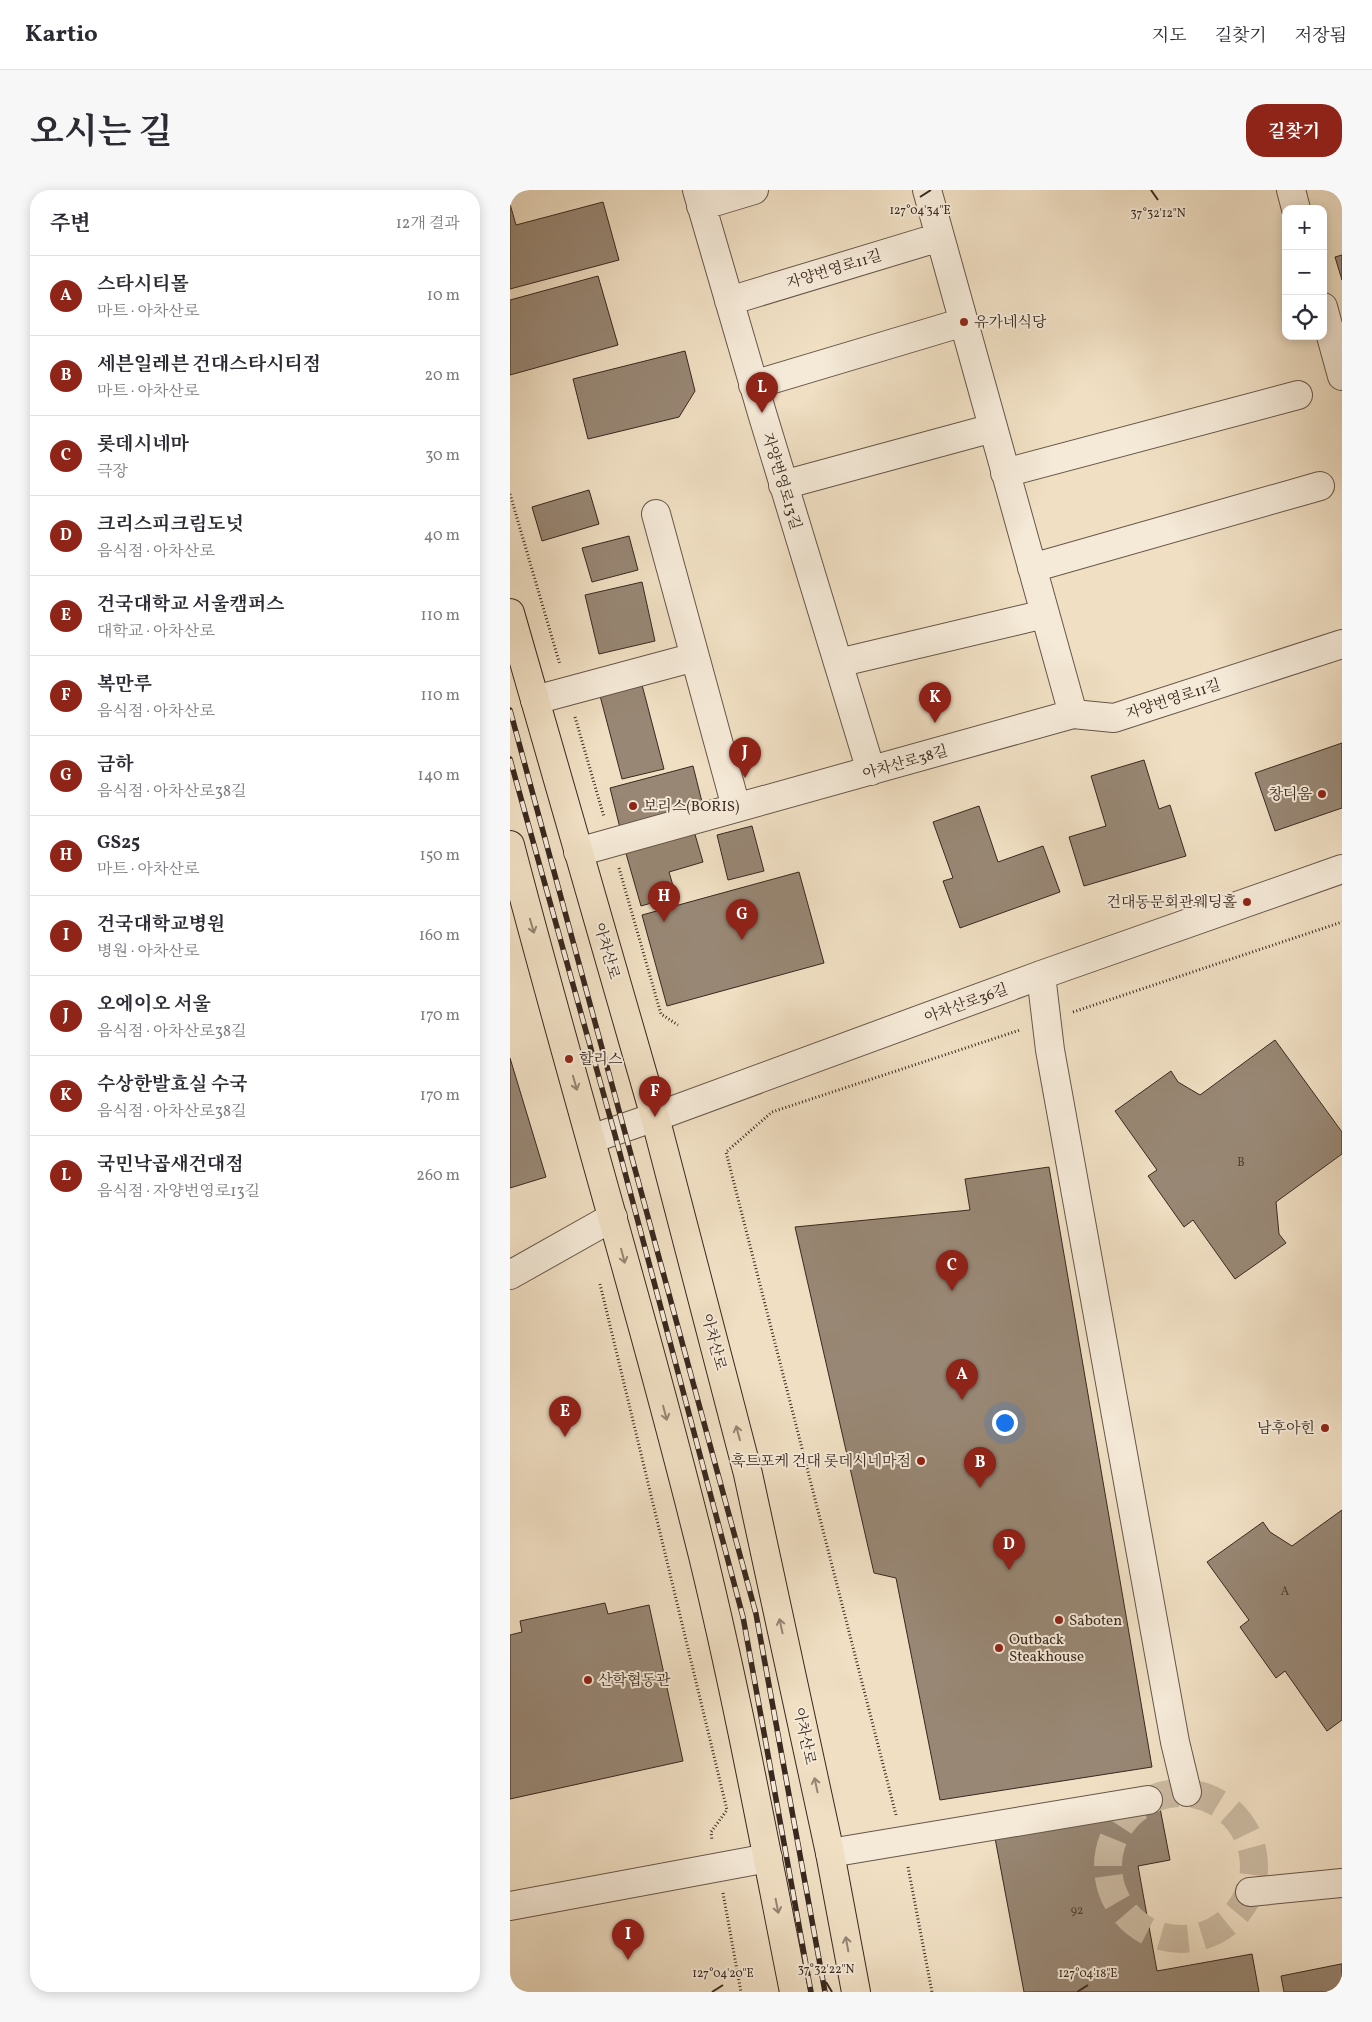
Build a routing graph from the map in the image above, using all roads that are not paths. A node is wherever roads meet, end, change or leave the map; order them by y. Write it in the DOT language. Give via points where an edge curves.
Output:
graph roads {
  1 [pos="754,190"];
  2 [pos="927,190"];
  3 [pos="1291,190"];
  4 [pos="699,198"];
  5 [pos="1295,205"];
  6 [pos="940,237"];
  7 [pos="728,301"];
  8 [pos="964,322"];
  9 [pos="1327,322"];
  10 [pos="1342,376"];
  11 [pos="753,385"];
  12 [pos="1298,395"];
  13 [pos="993,428"];
  14 [pos="1005,473"];
  15 [pos="784,485"];
  16 [pos="1320,486"];
  17 [pos="656,514"];
  18 [pos="1032,568"];
  19 [pos="510,613"];
  20 [pos="1045,614"];
  21 [pos="1342,644"];
  22 [pos="695,657"];
  23 [pos="838,663"];
  24 [pos="535,700"];
  25 [pos="1073,714"];
  26 [pos="871,771"];
  27 [pos="736,807"];
  28 [pos="510,845"];
  29 [pos="578,852"];
  30 [pos="1342,869"];
  31 [pos="515,886"];
  32 [pos="1041,975"];
  33 [pos="655,1118"];
  34 [pos="591,1139"];
  35 [pos="613,1217"];
  36 [pos="510,1275"];
  37 [pos="1188,1792"];
  38 [pos="1148,1800"];
  39 [pos="830,1853"];
  40 [pos="768,1858"];
  41 [pos="1342,1883"];
  42 [pos="1250,1892"];
  43 [pos="510,1906"];
  44 [pos="794,1992"];
  45 [pos="856,1992"];
  1 -- 4 [label="street"];
  2 -- 6 [label="street"];
  3 -- 5 [label="street"];
  4 -- 7 [label="street, 자양번영로13길"];
  6 -- 7 [label="street, 자양번영로11길"];
  6 -- 8 [label="street"];
  7 -- 11 [label="street, 자양번영로13길"];
  8 -- 11 [label="street"];
  8 -- 13 [label="street"];
  9 -- 10 [label="street"];
  11 -- 15 [label="street, 자양번영로13길"];
  12 -- 14 [label="street"];
  13 -- 14 [label="street"];
  13 -- 15 [label="street"];
  14 -- 18 [label="street"];
  15 -- 23 [label="street, 자양번영로13길"];
  16 -- 18 [label="street"];
  17 -- 22 [label="street"];
  18 -- 20 [label="street"];
  19 -- 24 [label="main road, 아차산로"];
  20 -- 23 [label="street"];
  20 -- 25 [label="street"];
  21 -- 25 [label="street, 자양번영로11길" via="1114,718"];
  22 -- 24 [label="street"];
  22 -- 27 [label="street"];
  23 -- 26 [label="street, 자양번영로13길"];
  24 -- 29 [label="main road, 아차산로"];
  25 -- 26 [label="street, 아차산로38길"];
  26 -- 27 [label="street, 아차산로38길"];
  27 -- 29 [label="street, 아차산로38길"];
  28 -- 31 [label="main road"];
  29 -- 33 [label="main road, 아차산로"];
  30 -- 32 [label="street, 아차산로36길"];
  31 -- 34 [label="main road, one-way"];
  32 -- 33 [label="street, 아차산로36길"];
  32 -- 37 [label="street" via="1053,1070 1176,1742"];
  33 -- 34 [label="street, 아차산로36길"];
  39 -- 33 [label="main road, 아차산로, one-way" via="748,1474"];
  34 -- 35 [label="main road"];
  35 -- 36 [label="street"];
  35 -- 40 [label="main road, one-way" via="707,1573 738,1703"];
  38 -- 39 [label="street"];
  45 -- 39 [label="main road, 아차산로, one-way"];
  40 -- 43 [label="street"];
  40 -- 44 [label="main road, one-way"];
  41 -- 42 [label="street"];
}
